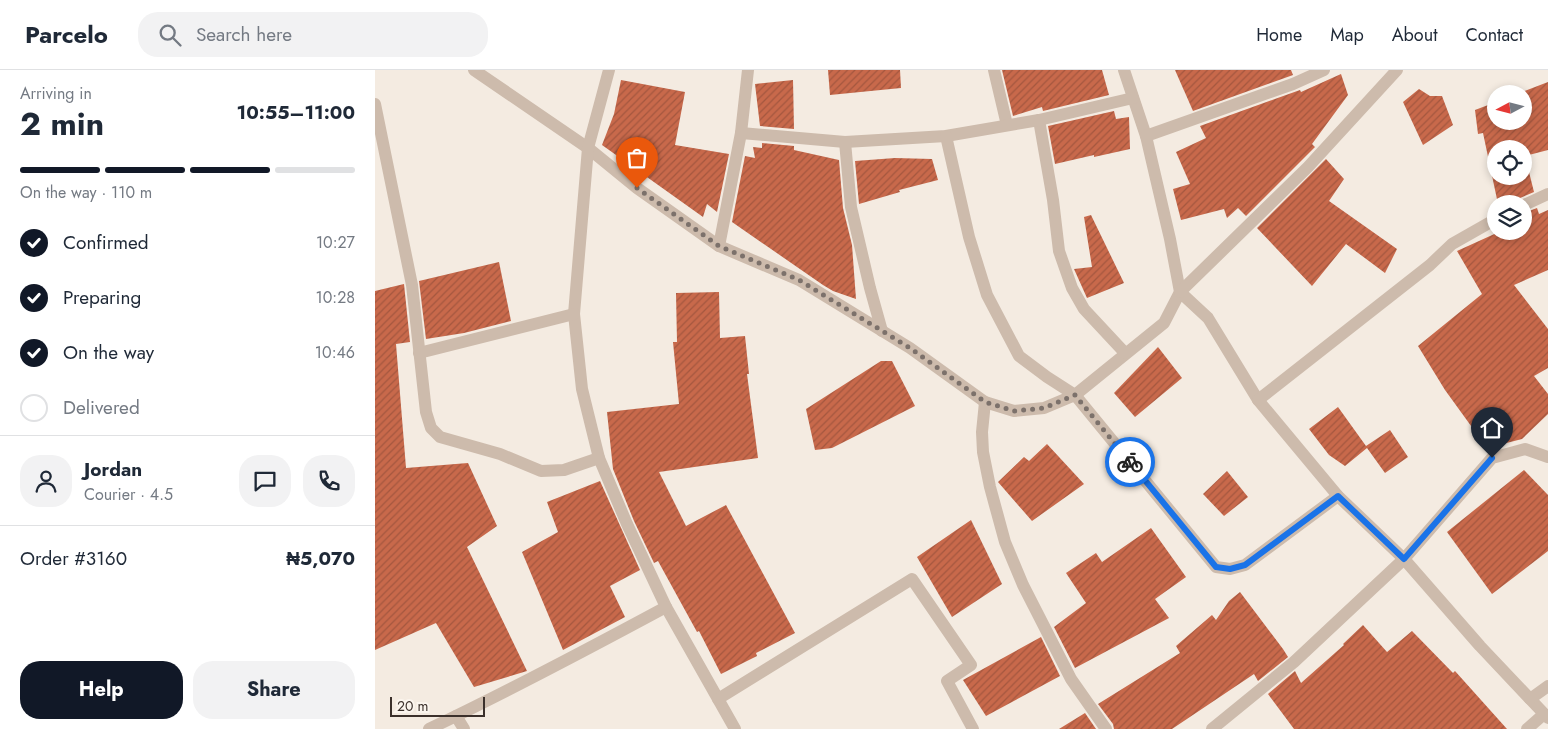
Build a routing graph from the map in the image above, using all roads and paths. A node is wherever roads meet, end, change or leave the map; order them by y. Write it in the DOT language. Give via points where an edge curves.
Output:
graph roads {
  1 [pos="474,70"];
  2 [pos="609,70"];
  3 [pos="747,70"];
  4 [pos="994,70"];
  5 [pos="1124,70"];
  6 [pos="1324,70"];
  7 [pos="1397,70"];
  8 [pos="1133,98"];
  9 [pos="375,104"];
  10 [pos="1039,120"];
  11 [pos="1007,125"];
  12 [pos="741,133"];
  13 [pos="946,136"];
  14 [pos="1146,136"];
  15 [pos="845,142"];
  16 [pos="589,148"];
  17 [pos="1548,194"];
  18 [pos="1532,201"];
  19 [pos="1487,224"];
  20 [pos="719,246"];
  21 [pos="1180,292"];
  22 [pos="574,314"];
  23 [pos="882,331"];
  24 [pos="419,353"];
  25 [pos="1125,353"];
  26 [pos="1075,395"];
  27 [pos="1258,400"];
  28 [pos="985,402"];
  29 [pos="1548,457"];
  30 [pos="599,458"];
  31 [pos="1338,496"];
  32 [pos="1404,559"];
  33 [pos="666,606"];
  34 [pos="1548,686"];
  35 [pos="718,699"];
  36 [pos="1530,700"];
  37 [pos="456,716"];
  38 [pos="1546,716"];
  39 [pos="429,729"];
  40 [pos="465,729"];
  41 [pos="735,729"];
  42 [pos="973,729"];
  43 [pos="1106,729"];
  44 [pos="1212,729"];
  45 [pos="1527,729"];
  1 -- 16 [label="street"];
  2 -- 16 [label="street"];
  3 -- 12 [label="street"];
  4 -- 11 [label="street"];
  5 -- 8 [label="street"];
  6 -- 14 [label="street"];
  7 -- 21 [label="street" via="1308,166"];
  8 -- 10 [label="street"];
  8 -- 14 [label="street"];
  9 -- 24 [label="street" via="412,285"];
  10 -- 11 [label="street"];
  10 -- 25 [label="street" via="1059,251 1072,288 1084,309"];
  11 -- 13 [label="street"];
  12 -- 15 [label="street"];
  12 -- 20 [label="street"];
  13 -- 15 [label="street"];
  13 -- 26 [label="street" via="969,237 987,295 1019,356"];
  14 -- 21 [label="street"];
  15 -- 23 [label="street" via="851,207"];
  16 -- 20 [label="street" via="637,188"];
  16 -- 22 [label="street"];
  17 -- 18 [label="street"];
  19 -- 27 [label="street" via="1452,244 1430,265"];
  20 -- 23 [label="street" via="799,280"];
  21 -- 25 [label="street" via="1164,323"];
  21 -- 27 [label="street" via="1208,318"];
  22 -- 24 [label="street"];
  22 -- 30 [label="street" via="582,389"];
  23 -- 28 [label="street"];
  24 -- 30 [label="street" via="426,412 431,428 440,437 499,454 541,471 564,470"];
  25 -- 26 [label="street"];
  26 -- 28 [label="street" via="1044,408 1014,411"];
  26 -- 31 [label="street" via="1216,567 1230,569 1245,565"];
  27 -- 31 [label="street"];
  28 -- 43 [label="street" via="983,452 1005,542 1071,679"];
  29 -- 32 [label="street" via="1525,449 1492,458"];
  30 -- 33 [label="street"];
  31 -- 32 [label="street"];
  32 -- 36 [label="street"];
  32 -- 44 [label="street" via="1295,662"];
  33 -- 35 [label="street"];
  33 -- 37 [label="street"];
  34 -- 36 [label="street"];
  35 -- 41 [label="street"];
  35 -- 42 [label="street" via="912,579 971,666 947,682"];
  36 -- 38 [label="street"];
  37 -- 39 [label="street"];
  37 -- 40 [label="street"];
  38 -- 45 [label="street"];
}
